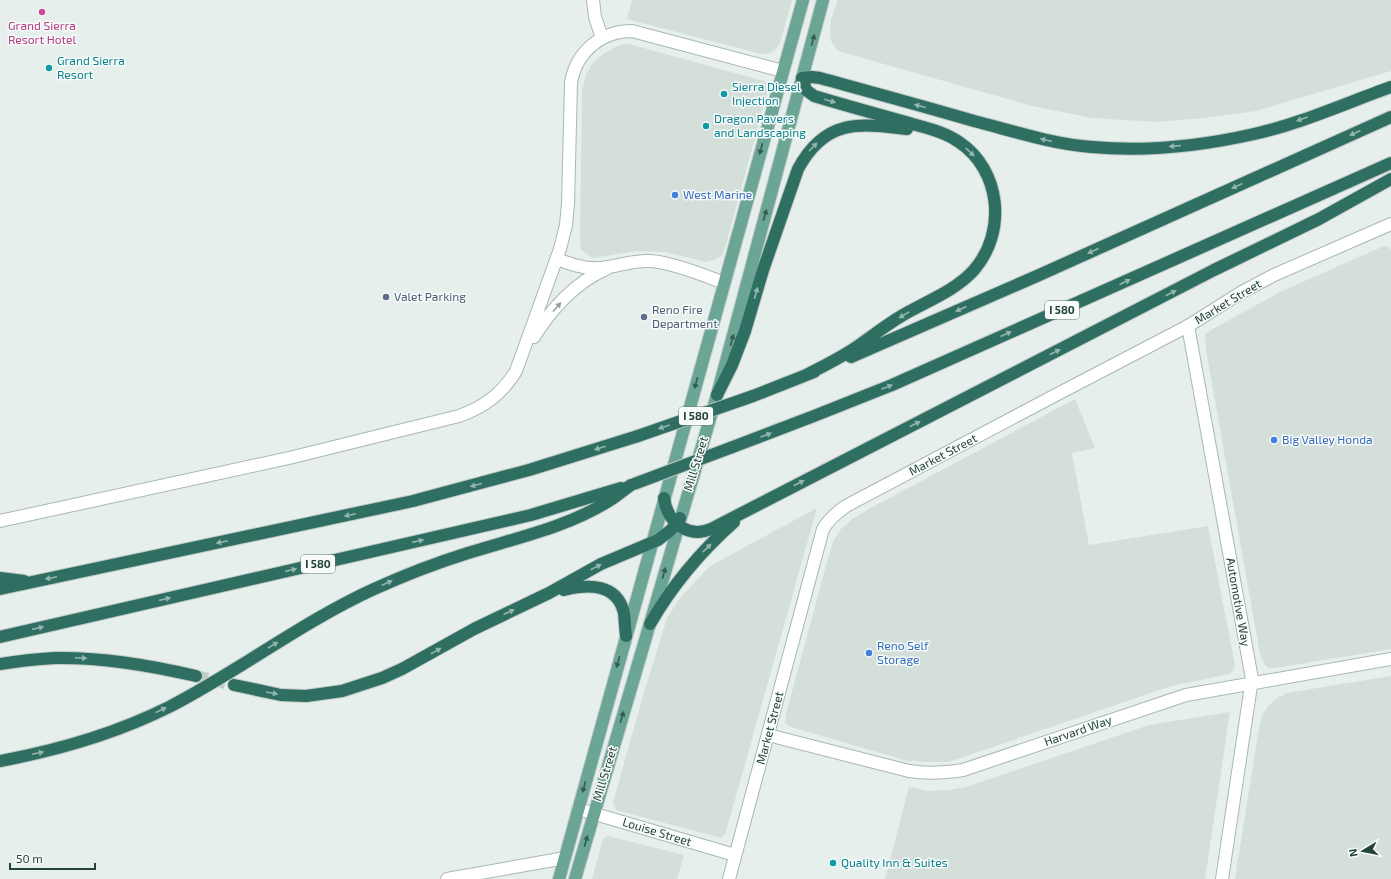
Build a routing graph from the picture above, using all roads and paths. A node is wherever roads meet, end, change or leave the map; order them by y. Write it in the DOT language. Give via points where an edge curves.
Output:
graph roads {
  1 [pos="594,0"];
  2 [pos="803,0"];
  3 [pos="823,0"];
  4 [pos="602,38"];
  5 [pos="783,71"];
  6 [pos="802,78"];
  7 [pos="1391,87"];
  8 [pos="1391,117"];
  9 [pos="938,131"];
  10 [pos="1391,163"];
  11 [pos="1391,179"];
  12 [pos="1391,224"];
  13 [pos="557,259"];
  14 [pos="621,263"];
  15 [pos="724,283"];
  16 [pos="1188,326"];
  17 [pos="520,362"];
  18 [pos="808,374"];
  19 [pos="717,395"];
  20 [pos="633,484"];
  21 [pos="664,498"];
  22 [pos="764,501"];
  23 [pos="0,521"];
  24 [pos="678,522"];
  25 [pos="651,544"];
  26 [pos="0,578"];
  27 [pos="32,582"];
  28 [pos="0,589"];
  29 [pos="549,593"];
  30 [pos="650,624"];
  31 [pos="626,636"];
  32 [pos="0,637"];
  33 [pos="1391,659"];
  34 [pos="0,664"];
  35 [pos="196,676"];
  36 [pos="1252,683"];
  37 [pos="234,685"];
  38 [pos="768,735"];
  39 [pos="0,760"];
  40 [pos="578,809"];
  41 [pos="593,814"];
  42 [pos="735,855"];
  43 [pos="564,858"];
  44 [pos="446,879"];
  45 [pos="559,879"];
  46 [pos="575,879"];
  47 [pos="729,879"];
  48 [pos="1222,879"];
  1 -- 4 [label="street" via="595,17"];
  2 -- 5 [label="main road, Mill Street"];
  6 -- 3 [label="main road, Mill Street, one-way"];
  4 -- 5 [label="street" via="617,32 639,32"];
  4 -- 13 [label="street" via="585,51 573,74 568,214"];
  5 -- 6 [label="main road"];
  5 -- 15 [label="main road, Mill Street, one-way"];
  7 -- 6 [label="highway, one-way" via="1282,127 1255,134 1180,146 1118,148 1046,140 820,78"];
  6 -- 9 [label="highway, one-way" via="806,90 814,96"];
  19 -- 6 [label="main road, Mill Street, one-way"];
  8 -- 18 [label="highway, I 580, one-way" via="904,335"];
  9 -- 18 [label="highway, one-way" via="968,150 988,177 996,217 992,240 987,250 975,270 956,286 903,315 841,357"];
  19 -- 9 [label="highway, one-way" via="739,350 788,196 798,168 809,151 832,132 852,126 874,125"];
  20 -- 10 [label="highway, I 580, one-way, bridge" via="892,385"];
  22 -- 11 [label="highway, one-way" via="1220,267 1319,219"];
  12 -- 16 [label="street, Market Street" via="1274,275"];
  13 -- 14 [label="street" via="592,268"];
  13 -- 17 [label="street"];
  14 -- 15 [label="street" via="661,262"];
  17 -- 14 [label="street, one-way" via="545,320 570,293 590,277"];
  15 -- 21 [label="main road, Mill Street, one-way"];
  16 -- 36 [label="street, Automotive Way"];
  16 -- 38 [label="street, Market Street" via="836,513 823,529"];
  17 -- 23 [label="street" via="499,394 479,408 459,416 289,458"];
  18 -- 27 [label="highway, I 580, one-way, bridge" via="754,396 638,436 529,470 414,501"];
  19 -- 24 [label="main road, Mill Street"];
  32 -- 20 [label="highway, I 580, one-way" via="531,515"];
  39 -- 20 [label="highway, one-way" via="68,746 148,717 188,696 300,628 362,595 396,579 569,520 611,500"];
  21 -- 24 [label="highway" via="668,512"];
  21 -- 25 [label="main road, Mill Street"];
  22 -- 24 [label="highway" via="707,531 692,531"];
  30 -- 22 [label="highway, one-way" via="673,587 699,555 735,522"];
  24 -- 25 [label="highway"];
  30 -- 24 [label="main road, Mill Street, one-way"];
  29 -- 25 [label="highway, one-way" via="601,564"];
  25 -- 31 [label="main road, Mill Street"];
  26 -- 27 [label="highway"];
  27 -- 28 [label="highway, I 580"];
  29 -- 31 [label="highway" via="585,586 604,589 621,605"];
  37 -- 29 [label="highway, one-way" via="281,695 306,696 363,685 402,669 474,629"];
  41 -- 30 [label="main road, Mill Street, one-way"];
  31 -- 40 [label="main road, Mill Street, one-way"];
  33 -- 36 [label="street, Harvard Way"];
  34 -- 35 [label="highway, one-way" via="54,658 100,659 142,664"];
  36 -- 38 [label="street, Harvard Way" via="1186,695 963,770 942,774 909,771"];
  36 -- 48 [label="street, Automotive Way"];
  38 -- 42 [label="street, Market Street"];
  40 -- 41 [label="street, Louise Street"];
  40 -- 43 [label="main road, Mill Street"];
  41 -- 42 [label="street, Louise Street"];
  46 -- 41 [label="main road, Mill Street, one-way"];
  42 -- 47 [label="street, Market Street"];
  43 -- 44 [label="street"];
  43 -- 45 [label="main road, Mill Street"];
}
